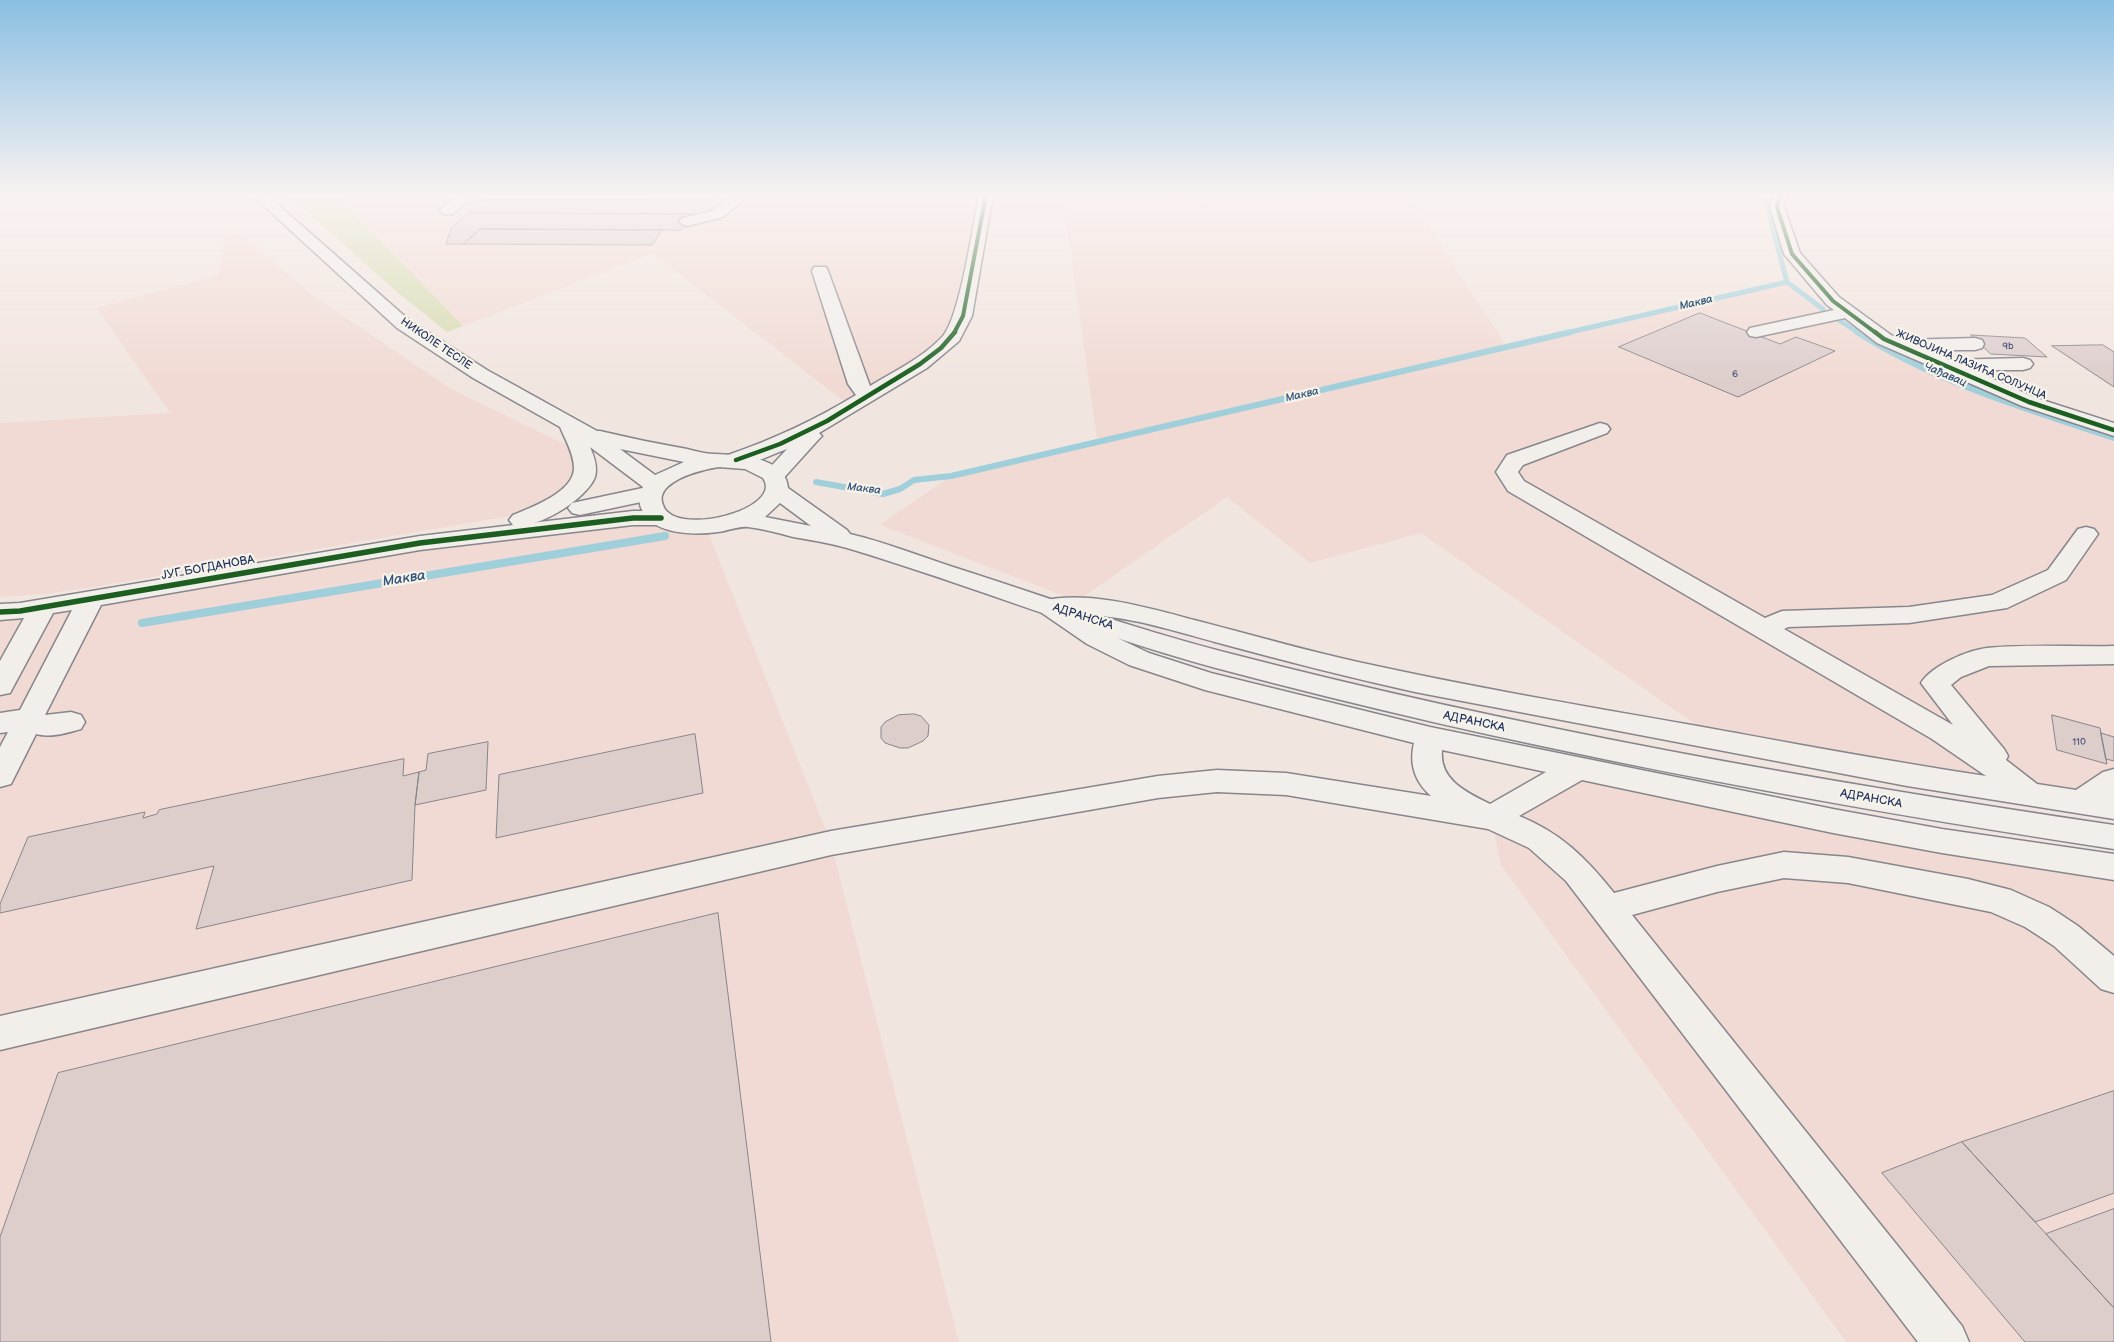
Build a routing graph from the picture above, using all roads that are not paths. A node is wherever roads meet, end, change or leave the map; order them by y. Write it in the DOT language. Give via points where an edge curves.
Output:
graph roads {
  1 [pos="328,258"];
  2 [pos="974,258"];
  3 [pos="1795,258"];
  4 [pos="820,271"];
  5 [pos="1849,312"];
  6 [pos="1756,332"];
  7 [pos="1975,344"];
  8 [pos="1898,345"];
  9 [pos="2023,364"];
  10 [pos="1943,366"];
  11 [pos="870,395"];
  12 [pos="827,421"];
  13 [pos="577,428"];
  14 [pos="1600,429"];
  15 [pos="2114,430"];
  16 [pos="727,460"];
  17 [pos="774,483"];
  18 [pos="654,489"];
  19 [pos="662,518"];
  20 [pos="743,519"];
  21 [pos="520,520"];
  22 [pos="2086,534"];
  23 [pos="849,541"];
  24 [pos="420,543"];
  25 [pos="91,599"];
  26 [pos="1051,607"];
  27 [pos="43,608"];
  28 [pos="0,612"];
  29 [pos="1765,630"];
  30 [pos="2114,655"];
  31 [pos="0,686"];
  32 [pos="30,718"];
  33 [pos="71,722"];
  34 [pos="0,723"];
  35 [pos="1430,737"];
  36 [pos="1576,769"];
  37 [pos="0,776"];
  38 [pos="2114,780"];
  39 [pos="2021,786"];
  40 [pos="2081,802"];
  41 [pos="2114,807"];
  42 [pos="1491,818"];
  43 [pos="2114,837"];
  44 [pos="2114,867"];
  45 [pos="1607,908"];
  46 [pos="2114,978"];
  47 [pos="0,1033"];
  48 [pos="1946,1342"];
  1 -- 13 [label="main road, НИКОЛЕ ТЕСЛЕ" via="403,324 480,374"];
  2 -- 11 [label="main road" via="963,316 952,337 920,364"];
  3 -- 5 [label="main road, ЖИВОЈИНА ЛАЗИЋА СОЛУНЦА" via="1833,301"];
  4 -- 11 [label="main road" via="858,384"];
  5 -- 6 [label="main road"];
  5 -- 8 [label="main road, ЖИВОЈИНА ЛАЗИЋА СОЛУНЦА" via="1884,339"];
  7 -- 8 [label="main road"];
  8 -- 10 [label="main road, ЖИВОЈИНА ЛАЗИЋА СОЛУНЦА"];
  9 -- 10 [label="main road"];
  10 -- 15 [label="main road, ЖИВОЈИНА ЛАЗИЋА СОЛУНЦА" via="2029,402"];
  11 -- 12 [label="main road"];
  12 -- 16 [label="main road" via="780,444"];
  12 -- 17 [label="main road"];
  13 -- 16 [label="main road, НИКОЛЕ ТЕСЛЕ" via="636,447 683,457"];
  13 -- 18 [label="main road, НИКОЛЕ ТЕСЛЕ"];
  13 -- 21 [label="main road" via="586,469 582,481 571,493"];
  14 -- 29 [label="main road" via="1515,460 1507,472 1516,486"];
  16 -- 17 [label="main road, АДРАНСКА" via="764,468"];
  16 -- 18 [label="main road" via="683,468"];
  17 -- 20 [label="main road" via="770,501"];
  17 -- 23 [label="main road, АДРАНСКА"];
  18 -- 19 [label="main road" via="650,502"];
  18 -- 21 [label="main road"];
  19 -- 20 [label="main road" via="681,525 706,527"];
  19 -- 24 [label="main road" via="633,518"];
  20 -- 23 [label="main road, АДРАНСКА"];
  21 -- 24 [label="main road"];
  22 -- 29 [label="main road" via="2057,575 1998,602 1909,615 1782,619"];
  23 -- 26 [label="main road, АДРАНСКА"];
  24 -- 25 [label="main road, ЈУГ БОГДАНОВА"];
  25 -- 27 [label="main road, ЈУГ БОГДАНОВА"];
  25 -- 32 [label="main road"];
  26 -- 35 [label="main road" via="1096,638 1138,660 1205,681"];
  26 -- 39 [label="main road" via="1099,607 1143,615 1355,670 1630,725 1907,776"];
  26 -- 43 [label="main road, АДРАНСКА" via="1220,660 1464,720 1927,809"];
  27 -- 28 [label="main road, ЈУГ БОГДАНОВА"];
  27 -- 31 [label="main road"];
  29 -- 39 [label="main road" via="1942,732"];
  30 -- 39 [label="main road" via="1986,657 1951,671 1935,683"];
  32 -- 33 [label="main road" via="43,726"];
  32 -- 34 [label="main road"];
  32 -- 37 [label="main road"];
  35 -- 36 [label="main road"];
  35 -- 42 [label="main road" via="1426,756 1429,774 1443,790"];
  36 -- 42 [label="main road"];
  36 -- 44 [label="main road" via="1942,841"];
  38 -- 40 [label="main road"];
  39 -- 40 [label="main road"];
  40 -- 41 [label="main road"];
  42 -- 45 [label="main road" via="1535,837 1578,872"];
  42 -- 47 [label="main road" via="1286,784 1217,781 1158,787 831,843"];
  45 -- 46 [label="main road" via="1784,865 1848,870 1999,900 2037,917 2058,931"];
  45 -- 48 [label="main road"];
}
